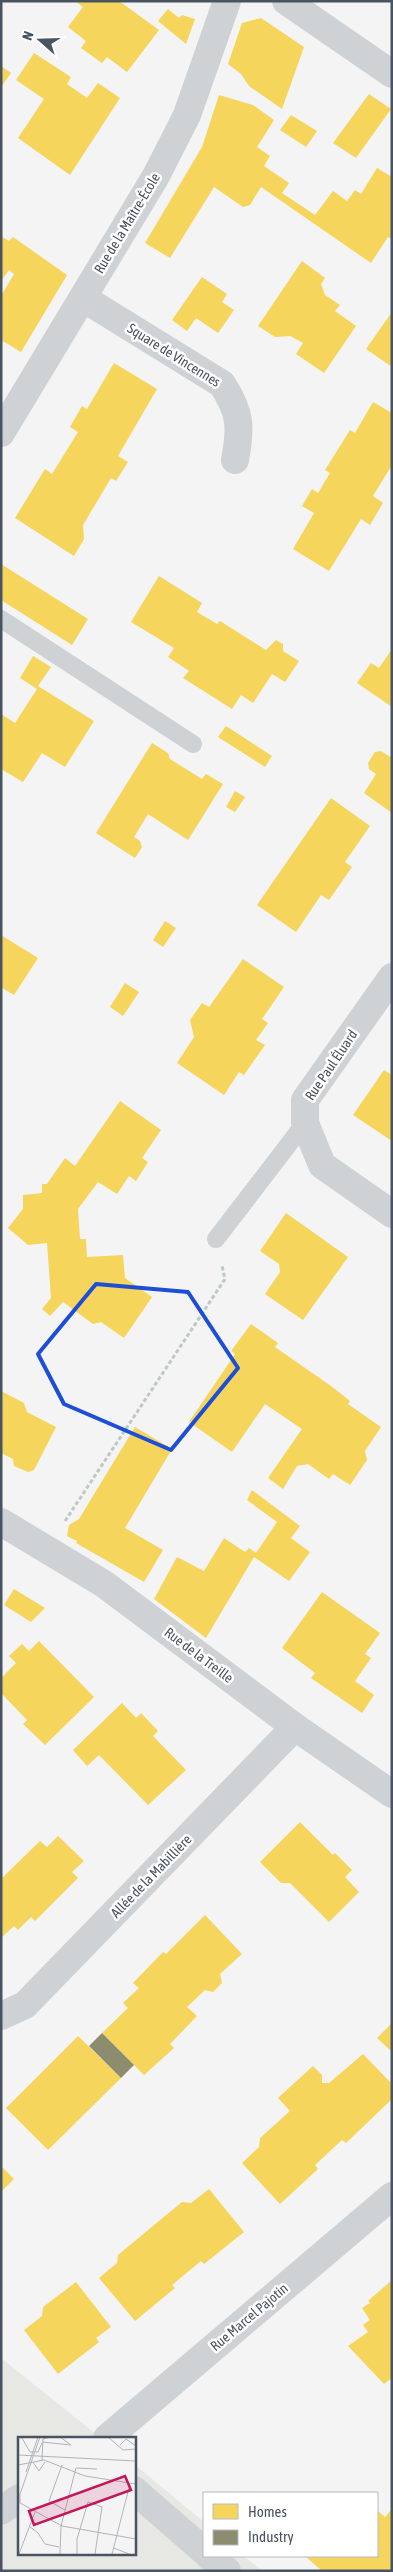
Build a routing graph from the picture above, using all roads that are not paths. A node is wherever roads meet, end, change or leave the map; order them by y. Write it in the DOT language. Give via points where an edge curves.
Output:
graph roads {
  1 [pos="227,1"];
  2 [pos="286,1"];
  3 [pos="392,74"];
  4 [pos="83,298"];
  5 [pos="6,416"];
  6 [pos="235,460"];
  7 [pos="1,619"];
  8 [pos="193,744"];
  9 [pos="392,977"];
  10 [pos="305,1123"];
  11 [pos="392,1214"];
  12 [pos="216,1239"];
  13 [pos="1,1522"];
  14 [pos="295,1727"];
  15 [pos="392,1794"];
  16 [pos="1,2016"];
  17 [pos="392,2196"];
  18 [pos="108,2437"];
  19 [pos="135,2491"];
  20 [pos="18,2499"];
  21 [pos="1,2511"];
  22 [pos="203,2550"];
  23 [pos="210,2557"];
  24 [pos="227,2571"];
  1 -- 4 [label="street, Rue de la Maître-École" via="187,115 156,176"];
  2 -- 3 [label="street"];
  4 -- 5 [label="street, Rue de la Maître-École"];
  4 -- 6 [label="street, Square de Vincennes" via="222,384 235,403 241,430"];
  7 -- 8 [label="lane"];
  9 -- 10 [label="street, Rue Paul Éluard" via="305,1100"];
  10 -- 11 [label="street, Rue Paul Éluard" via="322,1165"];
  10 -- 12 [label="lane"];
  13 -- 14 [label="street, Rue de la Treille" via="104,1584"];
  14 -- 15 [label="street, Rue de la Treille"];
  14 -- 16 [label="street, Allée de la Mabillière" via="25,2005"];
  17 -- 18 [label="street, Rue Marcel Pajotin"];
  19 -- 22 [label="street"];
  20 -- 21 [label="street"];
  23 -- 24 [label="street"];
}
